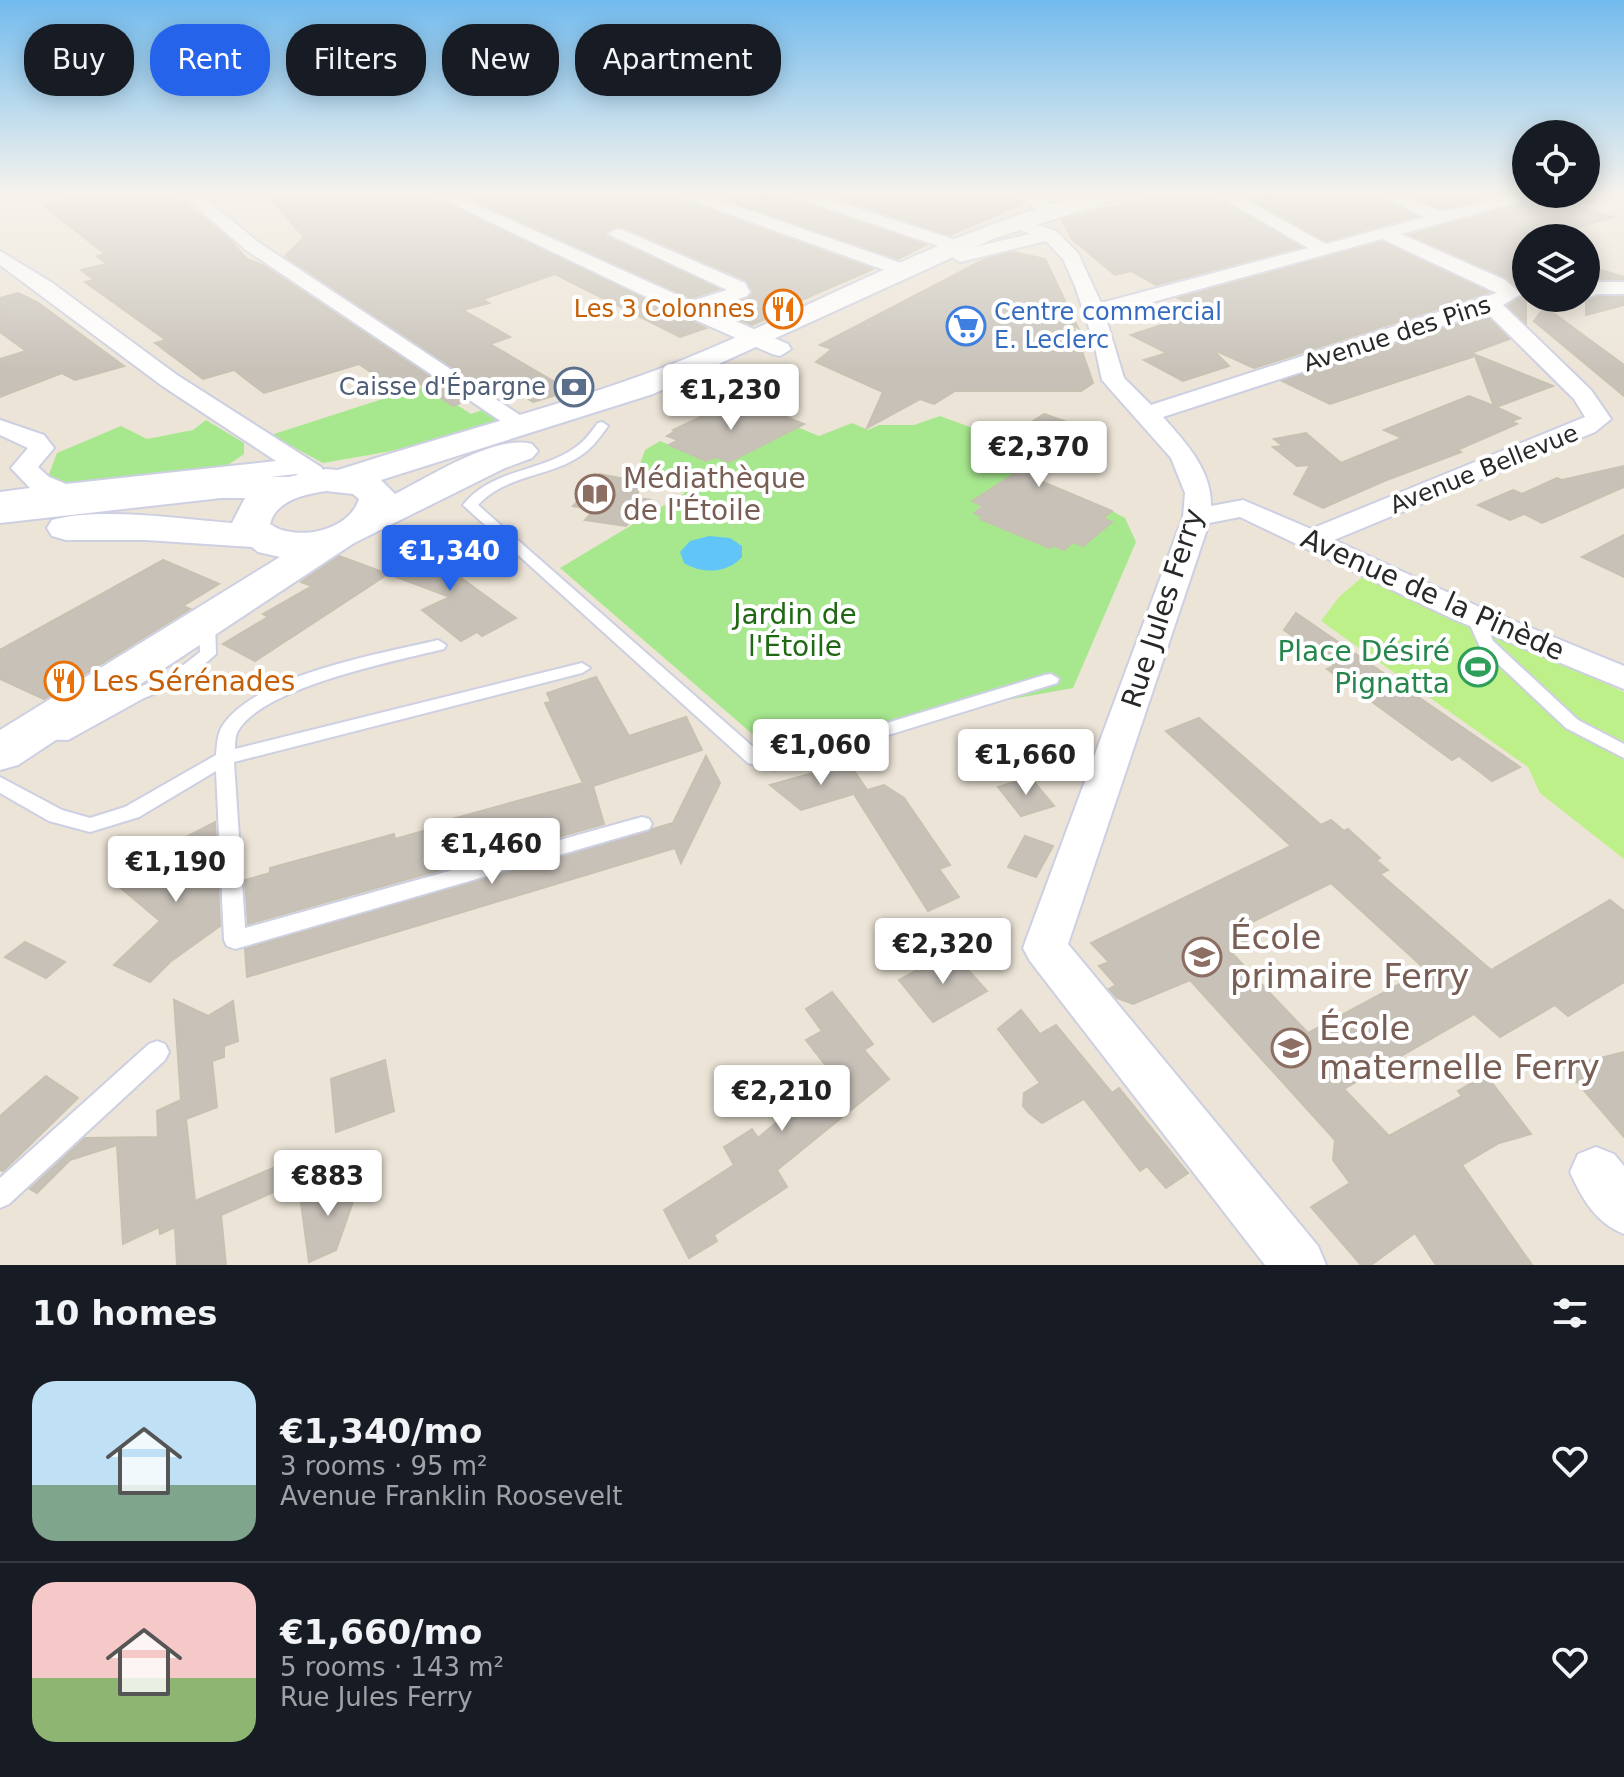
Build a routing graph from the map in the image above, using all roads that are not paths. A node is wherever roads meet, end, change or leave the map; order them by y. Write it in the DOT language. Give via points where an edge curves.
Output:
graph roads {
  1 [pos="264,254"];
  2 [pos="569,254"];
  3 [pos="663,254"];
  4 [pos="858,254"];
  5 [pos="944,254"];
  6 [pos="948,254"];
  7 [pos="1065,254"];
  8 [pos="1309,254"];
  9 [pos="1430,254"];
  10 [pos="0,257"];
  11 [pos="900,269"];
  12 [pos="1600,288"];
  13 [pos="1624,288"];
  14 [pos="1509,298"];
  15 [pos="687,309"];
  16 [pos="1092,312"];
  17 [pos="762,350"];
  18 [pos="720,366"];
  19 [pos="790,410"];
  20 [pos="1147,414"];
  21 [pos="1611,420"];
  22 [pos="523,425"];
  23 [pos="602,426"];
  24 [pos="0,427"];
  25 [pos="253,434"];
  26 [pos="1183,456"];
  27 [pos="12,471"];
  28 [pos="311,477"];
  29 [pos="216,481"];
  30 [pos="63,493"];
  31 [pos="0,500"];
  32 [pos="1243,508"];
  33 [pos="0,512"];
  34 [pos="1197,517"];
  35 [pos="353,530"];
  36 [pos="0,533"];
  37 [pos="1311,539"];
  38 [pos="265,540"];
  39 [pos="226,608"];
  40 [pos="1474,616"];
  41 [pos="438,645"];
  42 [pos="582,668"];
  43 [pos="1624,678"];
  44 [pos="1051,679"];
  45 [pos="15,743"];
  46 [pos="1624,752"];
  47 [pos="225,758"];
  48 [pos="0,784"];
  49 [pos="642,824"];
  50 [pos="157,1052"];
  51 [pos="0,1195"];
  52 [pos="1299,1265"];
  1 -- 22 [label="street"];
  2 -- 15 [label="street"];
  3 -- 15 [label="street" via="740,292"];
  4 -- 11 [label="street"];
  5 -- 11 [label="main road"];
  6 -- 17 [label="main road"];
  7 -- 16 [label="street, Rue Jules Ferry" via="1085,286"];
  8 -- 16 [label="street"];
  9 -- 14 [label="street, Avenue des Pins" via="1498,284"];
  10 -- 25 [label="street"];
  11 -- 17 [label="main road"];
  12 -- 13 [label="street"];
  14 -- 20 [label="street, Avenue des Pins"];
  14 -- 21 [label="street, Avenue Bellevue" via="1583,395"];
  15 -- 17 [label="street"];
  16 -- 20 [label="street, Rue Jules Ferry" via="1113,380"];
  17 -- 18 [label="main road"];
  18 -- 19 [label="lane"];
  18 -- 22 [label="main road" via="686,367"];
  18 -- 23 [label="main road" via="668,406"];
  20 -- 26 [label="street, Rue Jules Ferry"];
  21 -- 37 [label="street, Avenue Bellevue"];
  22 -- 28 [label="main road" via="411,457"];
  23 -- 35 [label="main road" via="492,460"];
  23 -- 44 [label="lane" via="581,450 482,490 470,505 754,758 775,764"];
  24 -- 27 [label="street" via="35,440 41,448"];
  25 -- 28 [label="street"];
  25 -- 29 [label="street" via="252,450"];
  26 -- 32 [label="street, Avenue de la Pinède"];
  26 -- 34 [label="street, Rue Jules Ferry" via="1198,493"];
  27 -- 30 [label="street"];
  28 -- 29 [label="main road"];
  28 -- 35 [label="main road" via="363,484 374,491 377,511"];
  28 -- 38 [label="main road" via="258,506 250,527"];
  29 -- 30 [label="street"];
  29 -- 33 [label="main road"];
  30 -- 31 [label="street"];
  32 -- 34 [label="street"];
  32 -- 37 [label="street, Avenue de la Pinède"];
  34 -- 52 [label="street, Rue Jules Ferry" via="1045,948"];
  35 -- 38 [label="main road" via="294,546"];
  35 -- 39 [label="main road"];
  36 -- 38 [label="main road" via="146,528"];
  37 -- 40 [label="street, Avenue de la Pinède"];
  38 -- 39 [label="main road"];
  39 -- 45 [label="main road"];
  40 -- 43 [label="street, Avenue de la Pinède"];
  40 -- 46 [label="lane" via="1486,643 1572,724"];
  41 -- 47 [label="lane" via="302,682 263,699 229,729"];
  42 -- 47 [label="lane"];
  47 -- 48 [label="lane" via="132,812 90,825 56,816"];
  47 -- 49 [label="lane" via="235,940"];
  50 -- 51 [label="lane"];
}
